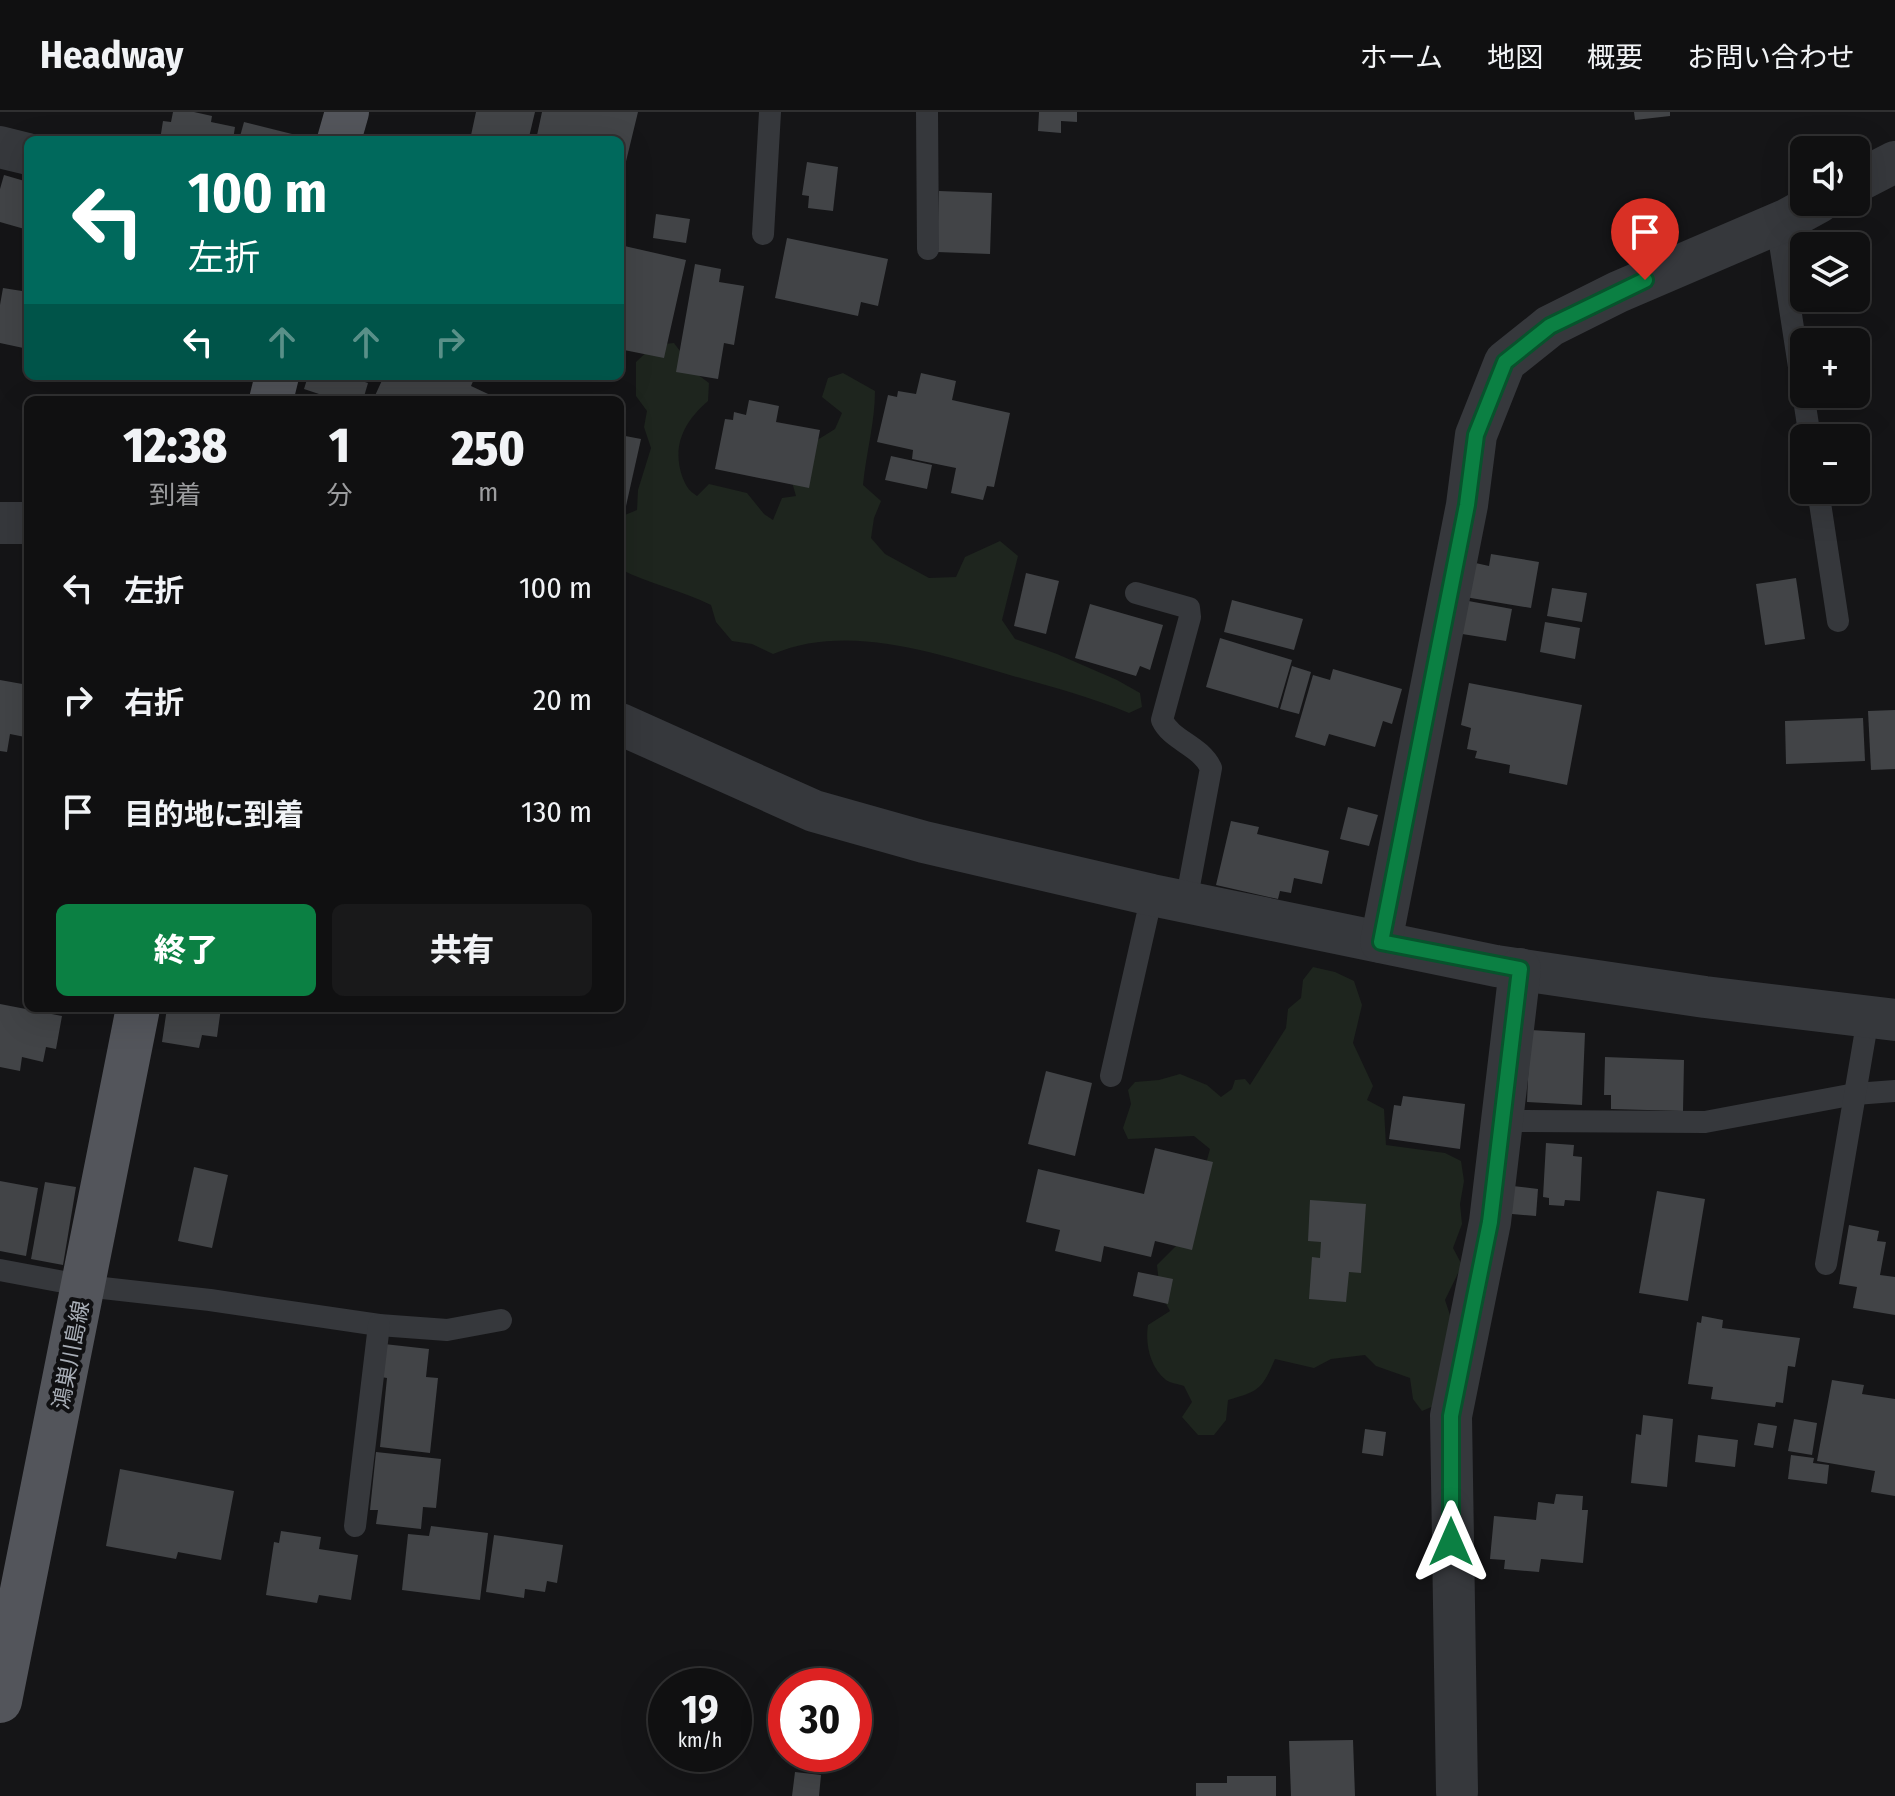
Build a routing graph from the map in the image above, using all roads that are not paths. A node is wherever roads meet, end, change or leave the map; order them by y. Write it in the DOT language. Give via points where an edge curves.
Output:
graph roads {
  1 [pos="347,112"];
  2 [pos="770,112"];
  3 [pos="927,112"];
  4 [pos="340,136"];
  5 [pos="0,147"];
  6 [pos="24,153"];
  7 [pos="1895,162"];
  8 [pos="1870,175"];
  9 [pos="1792,216"];
  10 [pos="1777,224"];
  11 [pos="763,234"];
  12 [pos="928,249"];
  13 [pos="1808,424"];
  14 [pos="1820,504"];
  15 [pos="0,523"];
  16 [pos="24,523"];
  17 [pos="1136,593"];
  18 [pos="1838,621"];
  19 [pos="624,726"];
  20 [pos="1169,899"];
  21 [pos="1381,942"];
  22 [pos="1520,969"];
  23 [pos="137,1012"];
  24 [pos="1881,1019"];
  25 [pos="1111,1076"];
  26 [pos="1895,1091"];
  27 [pos="1855,1094"];
  28 [pos="1502,1121"];
  29 [pos="1826,1264"];
  30 [pos="0,1270"];
  31 [pos="85,1286"];
  32 [pos="501,1320"];
  33 [pos="379,1325"];
  34 [pos="355,1526"];
  35 [pos="0,1701"];
  36 [pos="1457,1792"];
  1 -- 4 [label="main road"];
  2 -- 11 [label="lane"];
  3 -- 12 [label="lane"];
  5 -- 6 [label="street"];
  7 -- 8 [label="street"];
  9 -- 10 [label="street"];
  10 -- 13 [label="lane"];
  10 -- 21 [label="street" via="1550,326 1505,362 1476,435 1467,505"];
  14 -- 18 [label="lane"];
  15 -- 16 [label="street"];
  17 -- 20 [label="lane" via="1189,608 1162,720 1205,756 1211,768"];
  19 -- 20 [label="street" via="814,811"];
  20 -- 21 [label="street"];
  20 -- 25 [label="lane"];
  21 -- 22 [label="street"];
  22 -- 24 [label="street"];
  22 -- 28 [label="street"];
  23 -- 31 [label="main road, 鴻巣川島線"];
  24 -- 27 [label="lane"];
  26 -- 27 [label="lane"];
  27 -- 28 [label="lane" via="1705,1122"];
  27 -- 29 [label="lane"];
  28 -- 36 [label="street" via="1490,1222 1451,1416"];
  30 -- 31 [label="lane"];
  31 -- 33 [label="lane"];
  31 -- 35 [label="main road, 鴻巣川島線"];
  32 -- 33 [label="lane" via="447,1330"];
  33 -- 34 [label="lane"];
}
